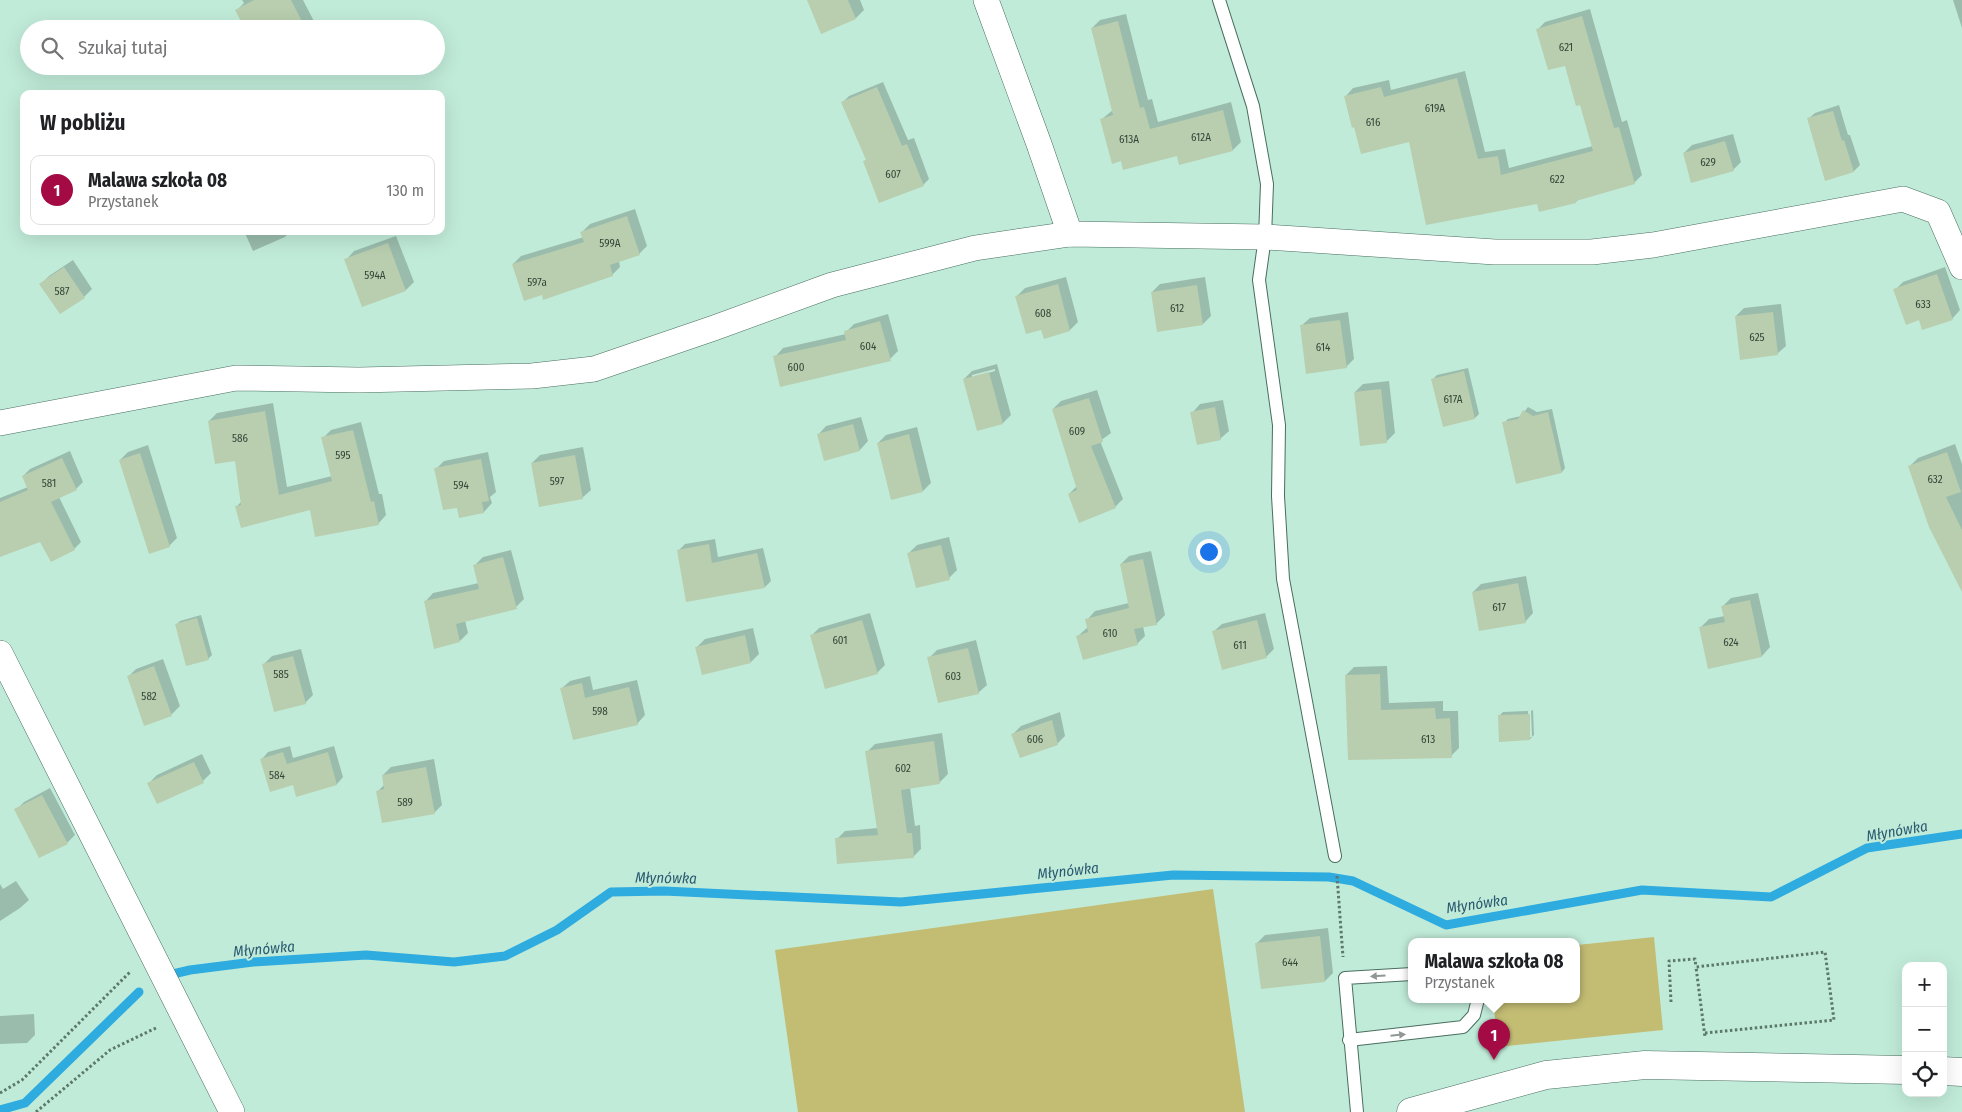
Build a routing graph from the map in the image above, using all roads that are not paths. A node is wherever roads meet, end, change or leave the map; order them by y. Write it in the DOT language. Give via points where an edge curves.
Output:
graph roads {
  1 [pos="986,0"];
  2 [pos="1218,0"];
  3 [pos="1070,234"];
  4 [pos="1265,237"];
  5 [pos="1962,267"];
  6 [pos="0,423"];
  7 [pos="0,653"];
  8 [pos="1335,856"];
  9 [pos="1408,974"];
  10 [pos="1477,1003"];
  11 [pos="1349,1040"];
  12 [pos="1902,1070"];
  13 [pos="1947,1071"];
  14 [pos="1962,1072"];
  15 [pos="232,1112"];
  16 [pos="1356,1112"];
  17 [pos="1411,1112"];
  1 -- 3 [label="street"];
  2 -- 4 [label="lane" via="1253,106 1267,184"];
  3 -- 4 [label="street"];
  3 -- 6 [label="street" via="975,248 832,285 594,369 532,376 359,380 236,378"];
  4 -- 5 [label="street" via="1495,252 1592,252 1653,245 1903,198 1938,212"];
  4 -- 8 [label="lane" via="1259,280 1279,425 1278,496 1283,579"];
  7 -- 15 [label="street"];
  9 -- 11 [label="lane, one-way" via="1344,978"];
  11 -- 10 [label="lane, one-way" via="1463,1027 1474,1015"];
  11 -- 16 [label="lane"];
  12 -- 17 [label="street" via="1645,1065 1546,1075"];
  13 -- 14 [label="street"];
}
